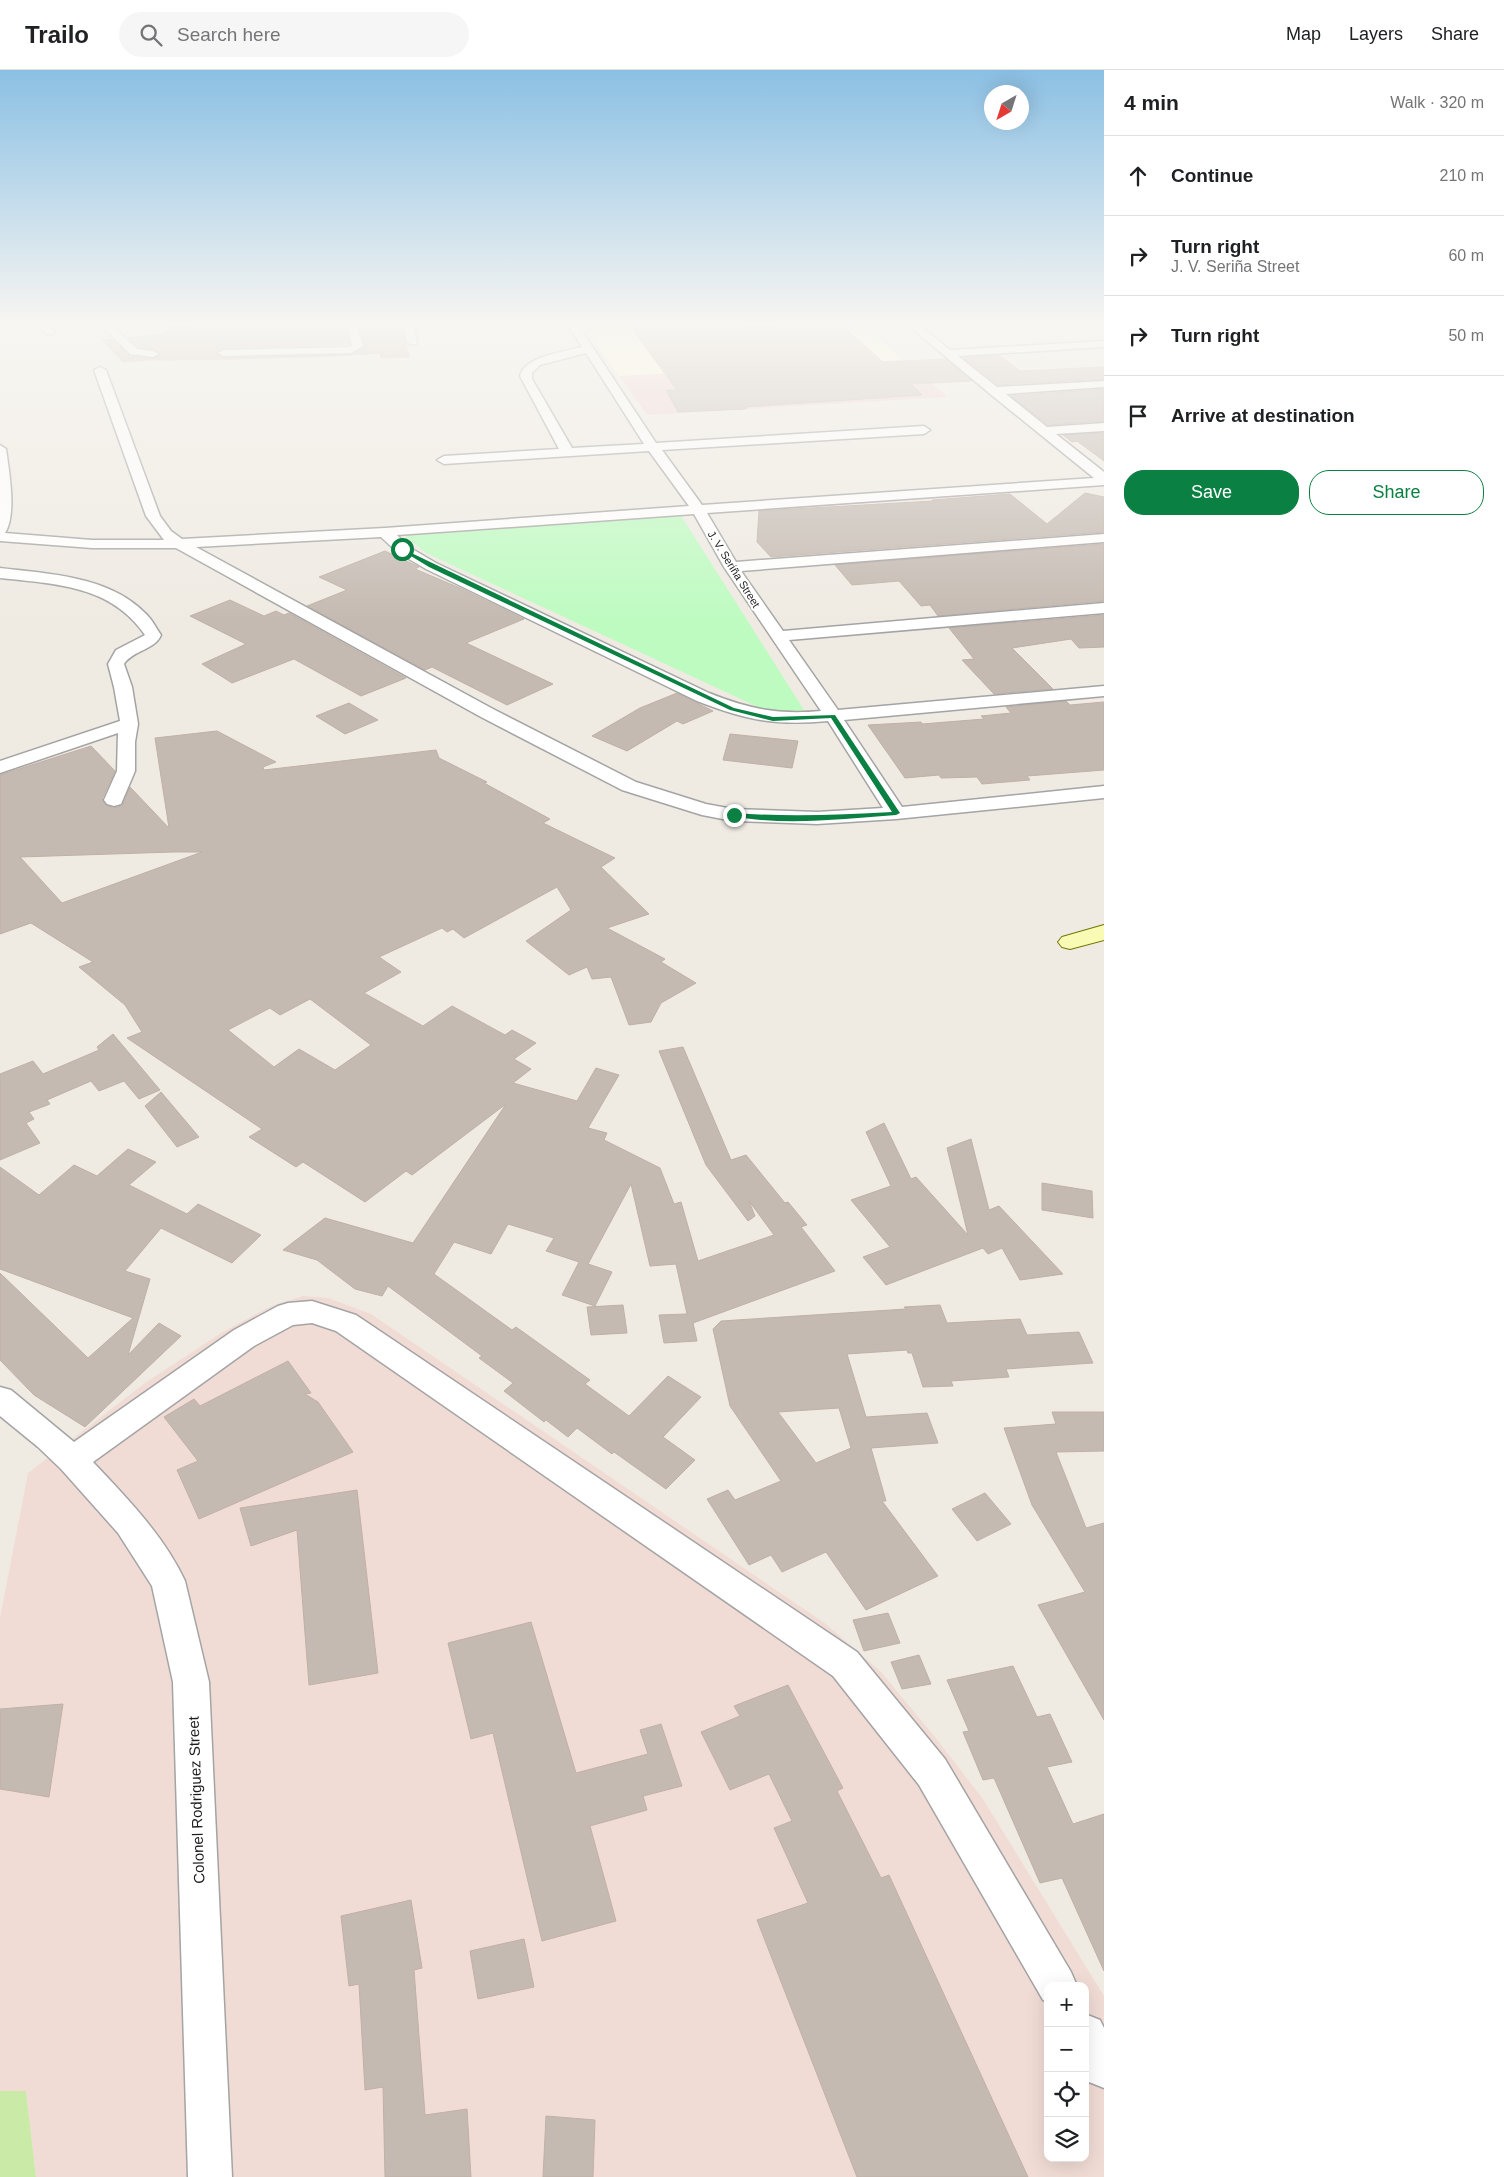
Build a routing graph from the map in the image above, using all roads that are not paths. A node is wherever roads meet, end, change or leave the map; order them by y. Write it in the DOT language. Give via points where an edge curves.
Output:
graph roads {
  1 [pos="119,423"];
  2 [pos="551,423"];
  3 [pos="637,423"];
  4 [pos="1032,423"];
  5 [pos="1104,427"];
  6 [pos="924,430"];
  7 [pos="1043,432"];
  8 [pos="652,446"];
  9 [pos="0,449"];
  10 [pos="568,453"];
  11 [pos="444,460"];
  12 [pos="1,474"];
  13 [pos="1104,480"];
  14 [pos="698,509"];
  15 [pos="0,530"];
  16 [pos="385,532"];
  17 [pos="0,537"];
  18 [pos="1104,538"];
  19 [pos="179,544"];
  20 [pos="731,568"];
  21 [pos="0,573"];
  22 [pos="1104,608"];
  23 [pos="777,636"];
  24 [pos="1104,691"];
  25 [pos="833,716"];
  26 [pos="129,724"];
  27 [pos="0,767"];
  28 [pos="1104,792"];
  29 [pos="114,800"];
  30 [pos="896,813"];
  31 [pos="1104,932"];
  32 [pos="1070,942"];
  33 [pos="0,1399"];
  34 [pos="72,1460"];
  35 [pos="1055,1982"];
  36 [pos="1089,2042"];
  37 [pos="1104,2067"];
  38 [pos="210,2177"];
  1 -- 19 [label="street" via="153,516 166,534"];
  2 -- 10 [label="street"];
  3 -- 8 [label="street, J. V. Seriña Street"];
  4 -- 7 [label="street"];
  5 -- 7 [label="street"];
  6 -- 8 [label="street"];
  7 -- 13 [label="street"];
  8 -- 10 [label="street"];
  8 -- 14 [label="street, J. V. Seriña Street"];
  9 -- 12 [label="street"];
  10 -- 11 [label="street"];
  12 -- 15 [label="street"];
  13 -- 14 [label="street"];
  14 -- 16 [label="street"];
  14 -- 20 [label="street, J. V. Seriña Street"];
  16 -- 19 [label="street"];
  16 -- 25 [label="street" via="417,558 732,709 773,719"];
  17 -- 19 [label="street" via="92,544"];
  18 -- 20 [label="street"];
  19 -- 30 [label="street" via="487,713 629,786 702,809 734,815 817,818"];
  20 -- 23 [label="street, J. V. Seriña Street"];
  21 -- 26 [label="street" via="60,580 110,595 127,603 144,621 152,638 122,654 116,664"];
  22 -- 23 [label="street"];
  23 -- 25 [label="street, J. V. Seriña Street"];
  24 -- 25 [label="street"];
  25 -- 30 [label="street, J. V. Seriña Street"];
  26 -- 27 [label="street"];
  26 -- 29 [label="street" via="126,771"];
  28 -- 30 [label="street"];
  31 -- 32 [label="street"];
  33 -- 34 [label="street, Colonel Rodriguez Street"];
  34 -- 35 [label="street" via="244,1338 288,1314 312,1312 346,1322 846,1664 932,1772"];
  34 -- 38 [label="street, Colonel Rodriguez Street" via="129,1523 168,1581 192,1682"];
  36 -- 37 [label="street"];
}
